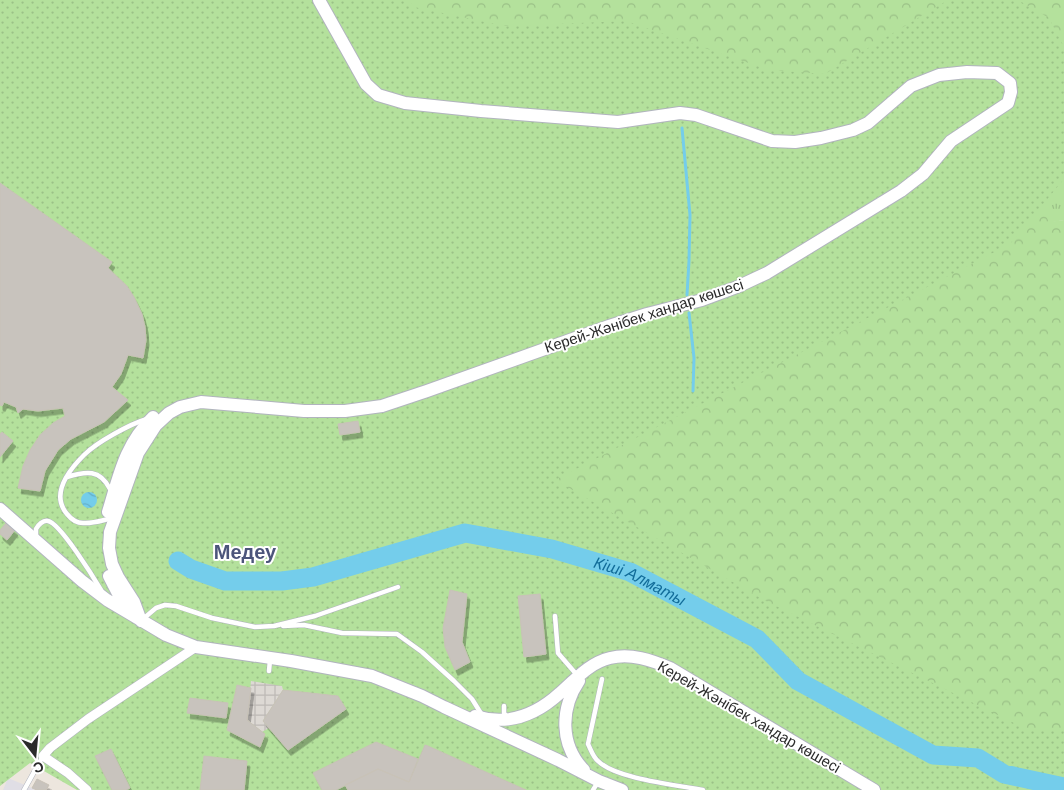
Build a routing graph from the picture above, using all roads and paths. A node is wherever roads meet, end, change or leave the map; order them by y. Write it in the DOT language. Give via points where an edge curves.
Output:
graph roads {
  1 [pos="319,0"];
  2 [pos="159,417"];
  3 [pos="66,478"];
  4 [pos="110,488"];
  5 [pos="0,509"];
  6 [pos="110,519"];
  7 [pos="38,542"];
  8 [pos="398,587"];
  9 [pos="107,600"];
  10 [pos="128,613"];
  11 [pos="555,616"];
  12 [pos="141,621"];
  13 [pos="274,626"];
  14 [pos="196,646"];
  15 [pos="592,666"];
  16 [pos="578,676"];
  17 [pos="602,679"];
  18 [pos="504,706"];
  19 [pos="444,707"];
  20 [pos="485,719"];
  21 [pos="510,719"];
  22 [pos="44,756"];
  23 [pos="594,782"];
  24 [pos="24,790"];
  25 [pos="87,790"];
  26 [pos="622,790"];
  27 [pos="703,790"];
  28 [pos="874,790"];
  1 -- 2 [label="street, Керей-Жәнібек хандар көшесі" via="366,84 378,95 405,103 618,122 680,112 772,141 795,142 853,130 868,123 910,86 939,75 997,73 1010,83 1011,92 1008,103 951,141 922,174 901,191 767,273 737,287 609,326 382,406 345,411 304,411 201,402"];
  2 -- 3 [label="lane" via="128,426 85,454"];
  2 -- 6 [label="street, Керей-Жәнібек хандар көшесі" via="138,453"];
  3 -- 4 [label="lane" via="91,472 100,475"];
  3 -- 6 [label="lane" via="60,488 59,500 70,518 84,524"];
  5 -- 7 [label="street"];
  6 -- 10 [label="street, Керей-Жәнібек хандар көшесі" via="102,536 103,555"];
  6 -- 12 [label="street, Керей-Жәнібек хандар көшесі" via="112,564"];
  7 -- 9 [label="street"];
  7 -- 9 [label="lane" via="35,534 38,525 49,521 54,524 71,544"];
  8 -- 13 [label="lane" via="315,616"];
  9 -- 10 [label="street"];
  10 -- 12 [label="street"];
  11 -- 16 [label="lane" via="558,653"];
  12 -- 13 [label="lane" via="165,605 255,627"];
  12 -- 14 [label="street, Керей-Жәнібек хандар көшесі"];
  13 -- 20 [label="lane" via="304,625 342,633 397,634 454,681 472,699"];
  14 -- 19 [label="street, Керей-Жәнібек хандар көшесі" via="270,665 372,676 402,686"];
  14 -- 22 [label="street" via="88,719"];
  15 -- 16 [label="street, Керей-Жәнібек хандар көшесі"];
  15 -- 23 [label="street, Керей-Жәнібек хандар көшесі" via="573,689 565,720 571,754"];
  15 -- 28 [label="street, Керей-Жәнібек хандар көшесі" via="624,656 664,665"];
  16 -- 21 [label="street, Керей-Жәнібек хандар көшесі" via="541,708 526,716"];
  17 -- 27 [label="lane" via="588,744 598,762 632,778"];
  18 -- 21 [label="lane" via="504,714"];
  19 -- 20 [label="street, Керей-Жәнібек хандар көшесі"];
  19 -- 23 [label="street, Керей-Жәнібек хандар көшесі"];
  20 -- 21 [label="street, Керей-Жәнібек хандар көшесі"];
  22 -- 24 [label="lane"];
  22 -- 25 [label="street"];
  23 -- 26 [label="street, Керей-Жәнібек хандар көшесі"];
}
